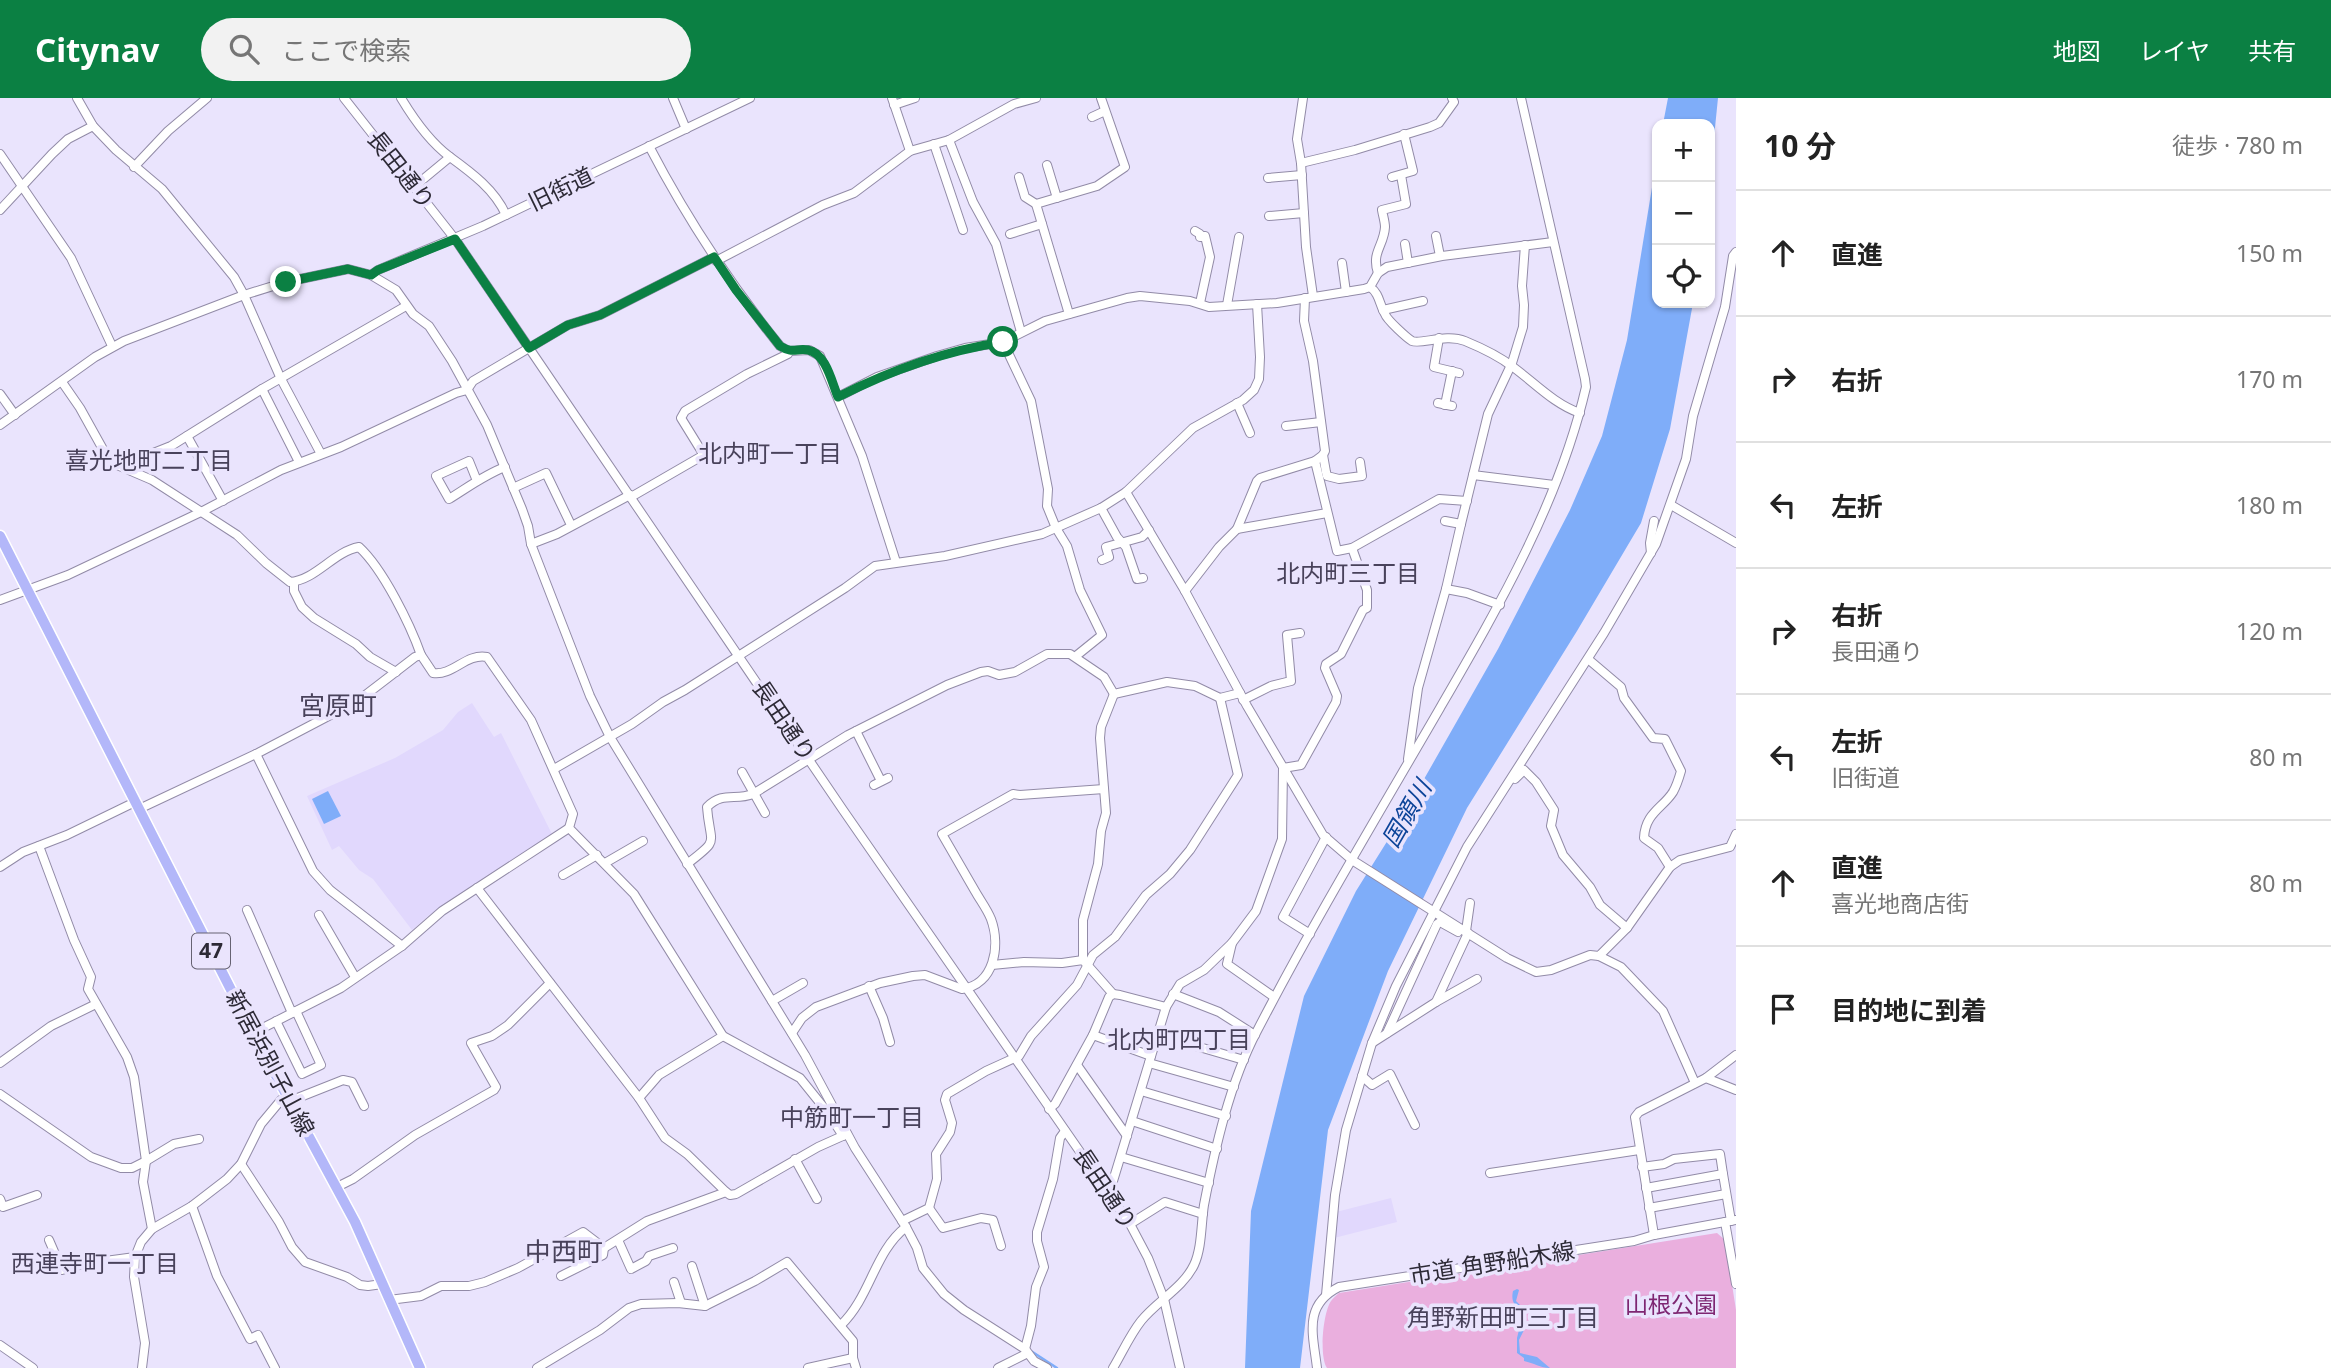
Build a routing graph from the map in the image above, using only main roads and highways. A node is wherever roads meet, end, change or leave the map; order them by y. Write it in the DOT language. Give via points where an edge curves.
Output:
graph roads {
  1 [pos="0,536"];
  2 [pos="420,1368"];
  1 -- 2 [label="main road, 新居浜別子山線 / 47" via="253,1033 355,1222"];
}
